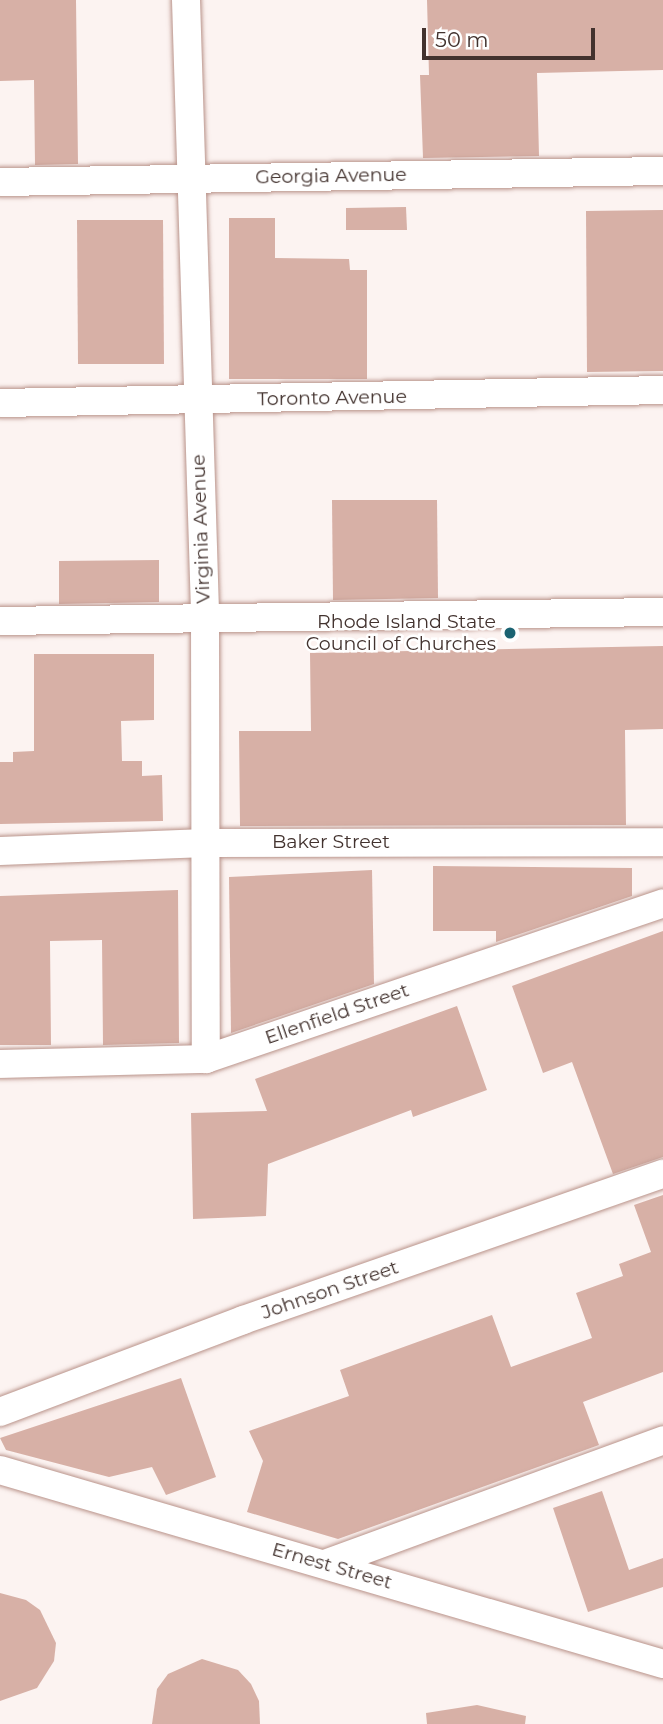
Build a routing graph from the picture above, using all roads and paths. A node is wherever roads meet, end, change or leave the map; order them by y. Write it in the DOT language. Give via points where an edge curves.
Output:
graph roads {
  1 [pos="186,0"];
  2 [pos="663,172"];
  3 [pos="190,178"];
  4 [pos="0,183"];
  5 [pos="663,390"];
  6 [pos="197,401"];
  7 [pos="0,403"];
  8 [pos="663,612"];
  9 [pos="204,618"];
  10 [pos="0,621"];
  11 [pos="663,842"];
  12 [pos="206,843"];
  13 [pos="0,851"];
  14 [pos="663,903"];
  15 [pos="206,1059"];
  16 [pos="0,1064"];
  17 [pos="663,1174"];
  18 [pos="0,1412"];
  19 [pos="663,1440"];
  20 [pos="0,1470"];
  21 [pos="325,1564"];
  22 [pos="663,1664"];
  1 -- 3 [label="street, Virginia Avenue"];
  2 -- 3 [label="street, Georgia Avenue"];
  3 -- 4 [label="street, Georgia Avenue"];
  3 -- 6 [label="street, Virginia Avenue"];
  5 -- 6 [label="street, Toronto Avenue"];
  6 -- 7 [label="street, Toronto Avenue"];
  6 -- 9 [label="street, Virginia Avenue"];
  8 -- 9 [label="street"];
  9 -- 10 [label="street"];
  9 -- 12 [label="street, Virginia Avenue"];
  11 -- 12 [label="street, Baker Street"];
  12 -- 13 [label="street, Baker Street"];
  12 -- 15 [label="street, Virginia Avenue"];
  14 -- 15 [label="street, Ellenfield Street"];
  15 -- 16 [label="street, Ellenfield Street"];
  17 -- 18 [label="street, Johnson Street" via="243,1320"];
  19 -- 21 [label="street"];
  20 -- 21 [label="street, Ernest Street"];
  21 -- 22 [label="street, Ernest Street"];
}
